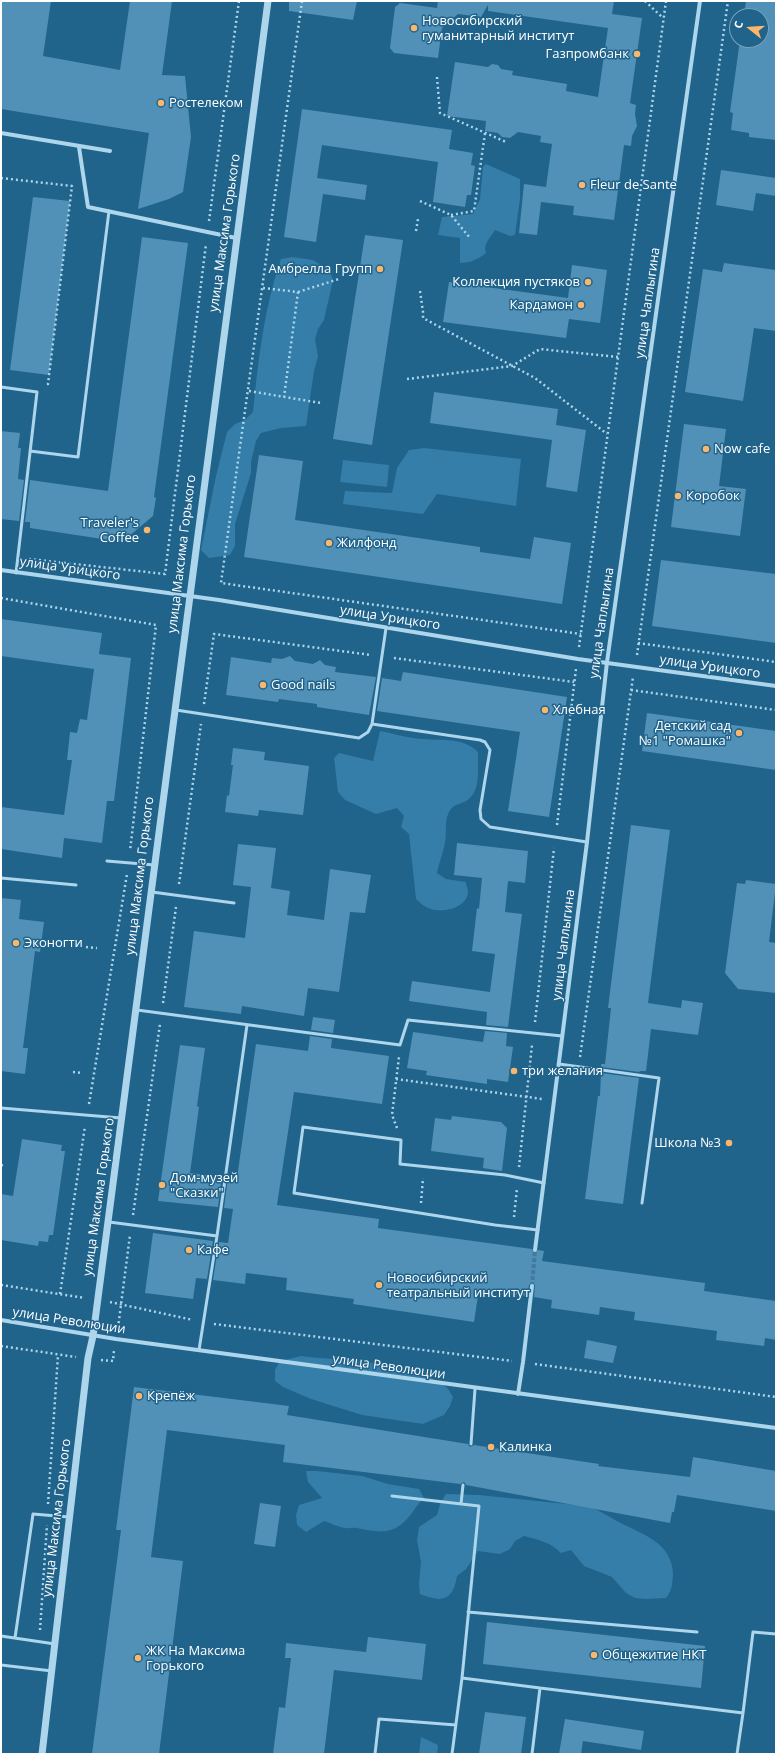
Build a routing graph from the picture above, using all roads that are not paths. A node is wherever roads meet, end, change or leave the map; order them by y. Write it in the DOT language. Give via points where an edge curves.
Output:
graph roads {
  1 [pos="268,1"];
  2 [pos="700,1"];
  3 [pos="1,133"];
  4 [pos="79,147"];
  5 [pos="110,151"];
  6 [pos="109,211"];
  7 [pos="236,238"];
  8 [pos="1,387"];
  9 [pos="30,451"];
  10 [pos="1,570"];
  11 [pos="16,572"];
  12 [pos="189,596"];
  13 [pos="386,628"];
  14 [pos="606,662"];
  15 [pos="776,686"];
  16 [pos="174,710"];
  17 [pos="372,724"];
  18 [pos="586,842"];
  19 [pos="107,861"];
  20 [pos="154,865"];
  21 [pos="1,878"];
  22 [pos="76,885"];
  23 [pos="150,892"];
  24 [pos="234,903"];
  25 [pos="135,1010"];
  26 [pos="247,1025"];
  27 [pos="562,1036"];
  28 [pos="559,1064"];
  29 [pos="1,1108"];
  30 [pos="121,1118"];
  31 [pos="544,1183"];
  32 [pos="642,1203"];
  33 [pos="107,1222"];
  34 [pos="538,1230"];
  35 [pos="218,1236"];
  36 [pos="535,1250"];
  37 [pos="532,1286"];
  38 [pos="1,1320"];
  39 [pos="92,1336"];
  40 [pos="199,1350"];
  41 [pos="475,1389"];
  42 [pos="518,1394"];
  43 [pos="776,1428"];
  44 [pos="471,1444"];
  45 [pos="463,1485"];
  46 [pos="392,1496"];
  47 [pos="461,1504"];
  48 [pos="70,1517"];
  49 [pos="468,1612"];
  50 [pos="697,1632"];
  51 [pos="776,1634"];
  52 [pos="1,1636"];
  53 [pos="15,1638"];
  54 [pos="55,1644"];
  55 [pos="1,1665"];
  56 [pos="52,1671"];
  57 [pos="462,1678"];
  58 [pos="540,1688"];
  59 [pos="742,1713"];
  60 [pos="456,1726"];
  61 [pos="42,1754"];
  62 [pos="375,1754"];
  63 [pos="452,1754"];
  64 [pos="532,1754"];
  65 [pos="737,1754"];
  1 -- 7 [label="street, улица Максима Горького"];
  2 -- 14 [label="street, улица Чаплыгина"];
  3 -- 4 [label="street"];
  4 -- 5 [label="street"];
  4 -- 6 [label="street" via="88,206"];
  6 -- 7 [label="street"];
  6 -- 9 [label="lane" via="78,457"];
  7 -- 12 [label="street, улица Максима Горького"];
  8 -- 9 [label="lane" via="37,392"];
  9 -- 11 [label="lane"];
  10 -- 11 [label="street, улица Урицкого"];
  11 -- 12 [label="street, улица Урицкого"];
  12 -- 13 [label="street, улица Урицкого"];
  12 -- 16 [label="street, улица Максима Горького"];
  13 -- 14 [label="street, улица Урицкого" via="578,660"];
  13 -- 17 [label="lane"];
  14 -- 15 [label="street, улица Урицкого"];
  14 -- 18 [label="street, улица Чаплыгина"];
  16 -- 17 [label="lane" via="358,738 368,732"];
  16 -- 20 [label="street, улица Максима Горького"];
  17 -- 18 [label="lane" via="485,742 490,750 480,810 484,822 490,827"];
  18 -- 27 [label="street, улица Чаплыгина"];
  19 -- 20 [label="lane"];
  20 -- 23 [label="street, улица Максима Горького"];
  21 -- 22 [label="lane"];
  23 -- 24 [label="lane"];
  23 -- 25 [label="street, улица Максима Горького"];
  25 -- 26 [label="lane"];
  25 -- 30 [label="street, улица Максима Горького"];
  26 -- 27 [label="lane" via="400,1045 408,1020"];
  26 -- 35 [label="lane"];
  27 -- 28 [label="street, улица Чаплыгина"];
  28 -- 31 [label="street, улица Чаплыгина"];
  28 -- 32 [label="lane" via="659,1078"];
  29 -- 30 [label="lane"];
  30 -- 33 [label="street, улица Максима Горького"];
  31 -- 34 [label="street, улица Чаплыгина"];
  31 -- 34 [label="lane" via="518,1177 400,1164 401,1140 303,1127 294,1193"];
  33 -- 35 [label="lane"];
  33 -- 39 [label="street, улица Максима Горького"];
  34 -- 36 [label="street, улица Чаплыгина"];
  35 -- 40 [label="lane"];
  37 -- 42 [label="street"];
  38 -- 39 [label="street, улица Революции"];
  39 -- 40 [label="street, улица Революции"];
  39 -- 48 [label="street, улица Максима Горького"];
  40 -- 41 [label="street, улица Революции"];
  41 -- 42 [label="street, улица Революции"];
  41 -- 44 [label="lane"];
  42 -- 43 [label="street, улица Революции"];
  45 -- 47 [label="lane"];
  46 -- 47 [label="lane"];
  47 -- 49 [label="lane" via="479,1506"];
  48 -- 53 [label="lane" via="33,1514"];
  48 -- 54 [label="street, улица Максима Горького"];
  49 -- 50 [label="lane"];
  49 -- 57 [label="lane"];
  51 -- 59 [label="lane" via="753,1632"];
  52 -- 53 [label="lane"];
  53 -- 54 [label="lane"];
  54 -- 56 [label="street, улица Максима Горького"];
  55 -- 56 [label="lane"];
  56 -- 61 [label="street, улица Максима Горького"];
  57 -- 58 [label="lane"];
  57 -- 60 [label="lane"];
  58 -- 59 [label="lane"];
  58 -- 64 [label="lane"];
  59 -- 65 [label="lane"];
  60 -- 62 [label="lane" via="378,1719"];
  60 -- 63 [label="lane"];
}
